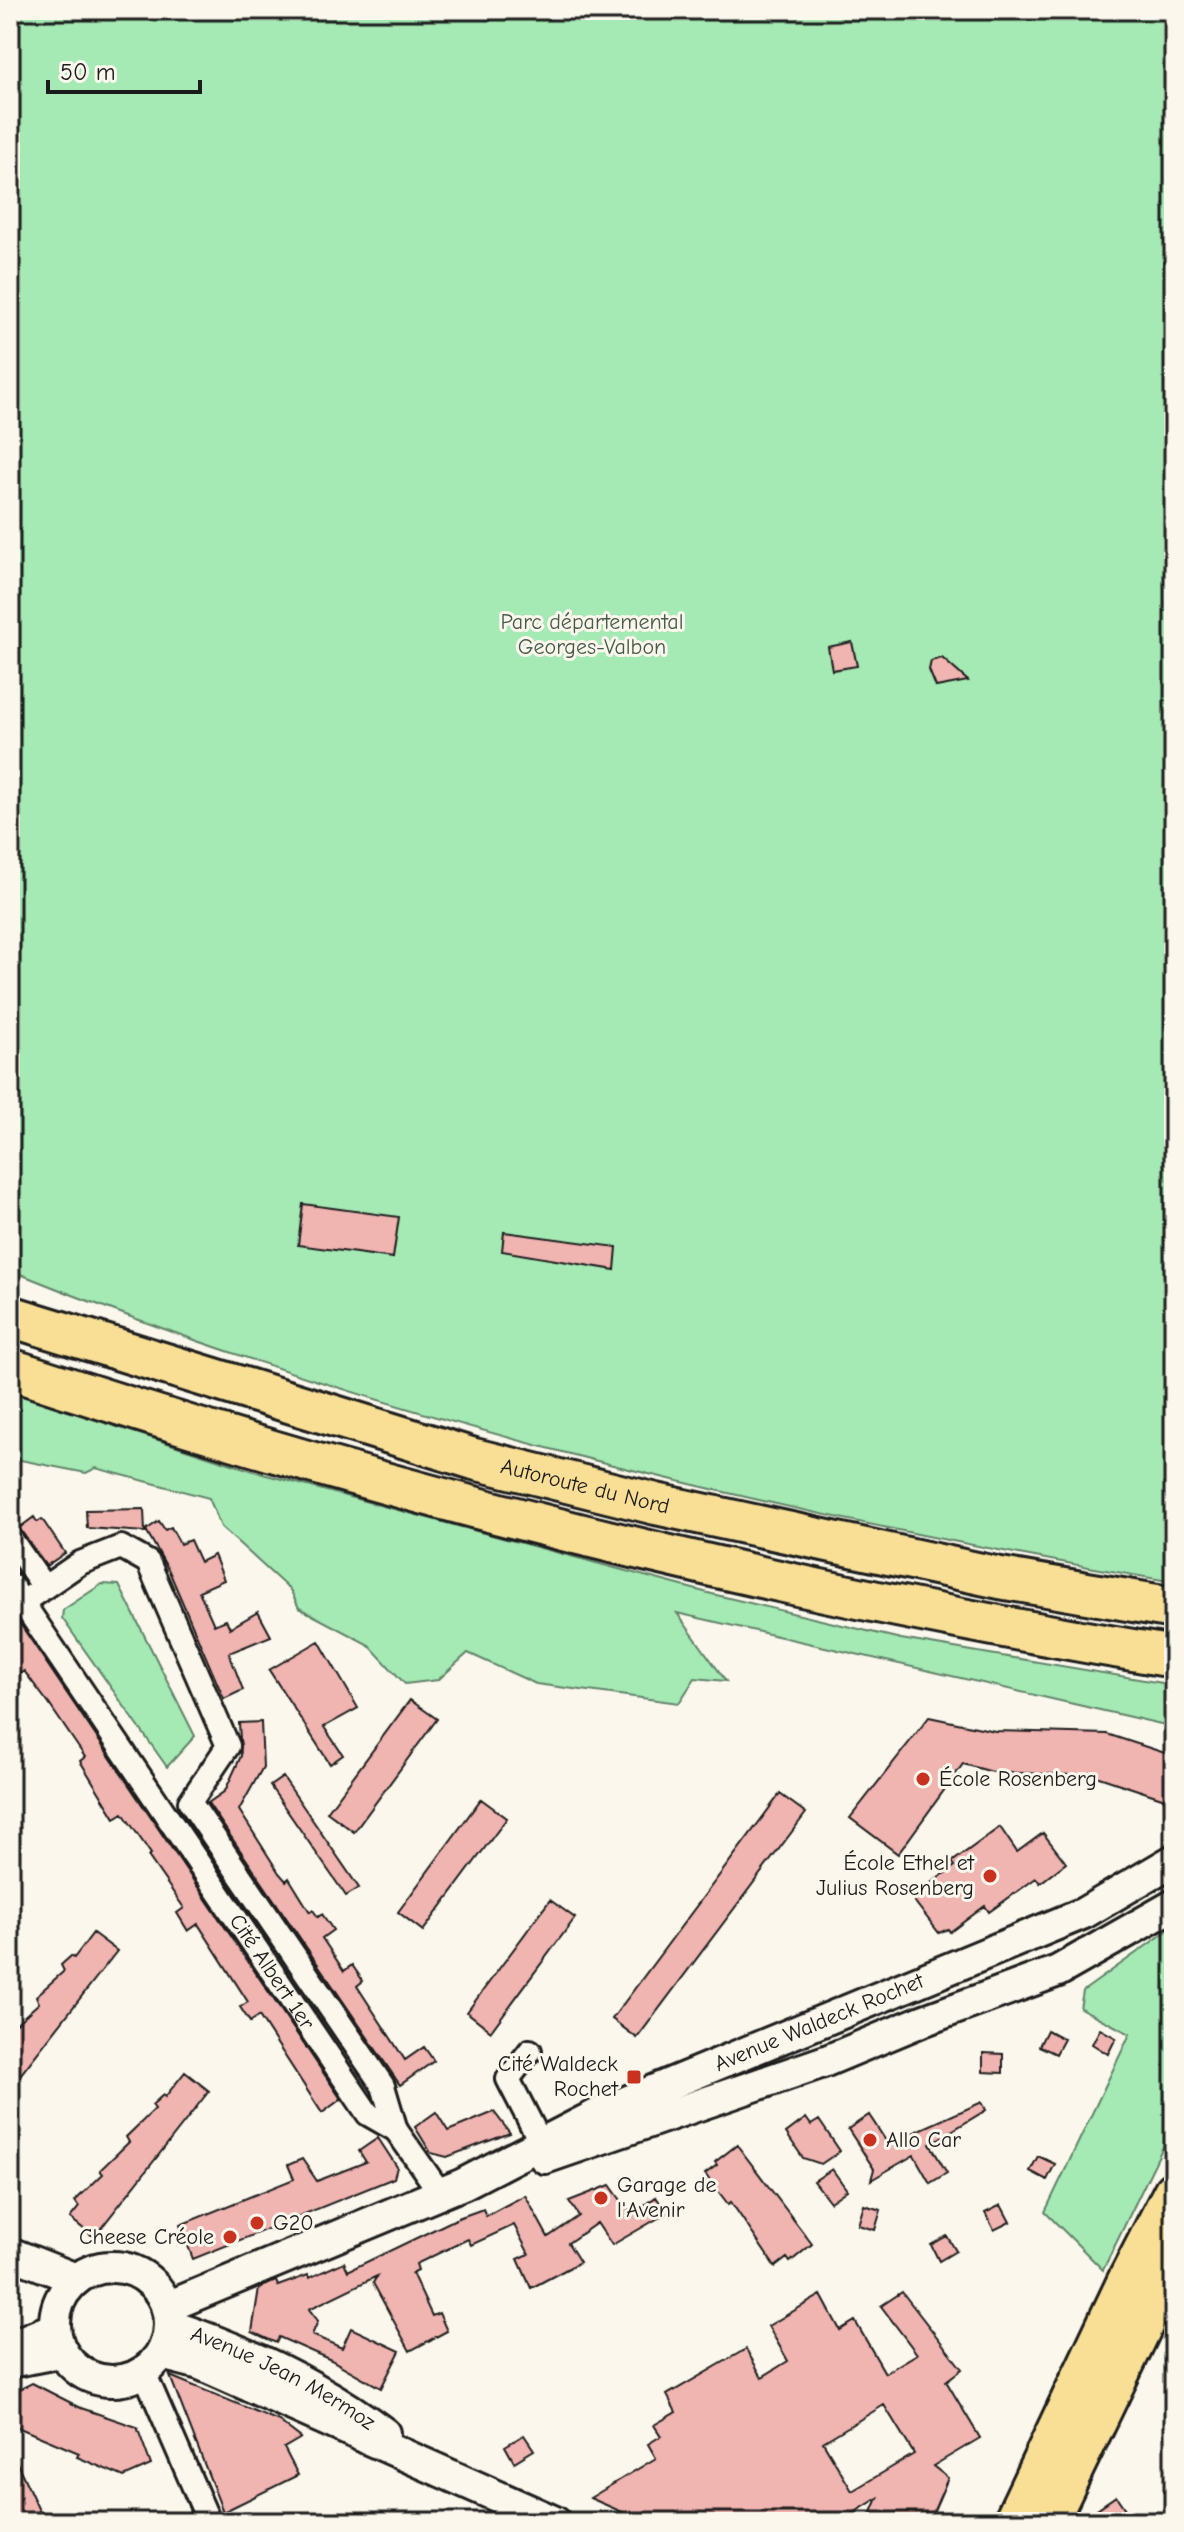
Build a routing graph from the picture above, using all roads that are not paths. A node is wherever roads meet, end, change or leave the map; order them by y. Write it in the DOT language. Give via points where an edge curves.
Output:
graph roads {
  1 [pos="10,1287"];
  2 [pos="10,1316"];
  3 [pos="142,1356"];
  4 [pos="10,1369"];
  5 [pos="10,1538"];
  6 [pos="44,1587"];
  7 [pos="16,1593"];
  8 [pos="1174,1608"];
  9 [pos="1174,1657"];
  10 [pos="190,1802"];
  11 [pos="158,1804"];
  12 [pos="1174,1860"];
  13 [pos="1174,1905"];
  14 [pos="530,2051"];
  15 [pos="396,2130"];
  16 [pos="542,2145"];
  17 [pos="452,2189"];
  18 [pos="1174,2192"];
  19 [pos="10,2253"];
  20 [pos="1174,2259"];
  21 [pos="10,2270"];
  22 [pos="76,2279"];
  23 [pos="1140,2290"];
  24 [pos="162,2305"];
  25 [pos="58,2329"];
  26 [pos="10,2345"];
  27 [pos="10,2363"];
  28 [pos="152,2363"];
  29 [pos="430,2467"];
  30 [pos="209,2522"];
  31 [pos="555,2522"];
  32 [pos="1014,2522"];
  33 [pos="1047,2522"];
  1 -- 3 [label="highway"];
  2 -- 3 [label="highway, Autoroute du Nord"];
  3 -- 8 [label="highway, Autoroute du Nord" via="474,1459 656,1504 986,1575"];
  4 -- 9 [label="highway" via="247,1444 619,1544 962,1620"];
  5 -- 6 [label="street"];
  6 -- 7 [label="street, Cité Albert 1er"];
  6 -- 10 [label="street, Cité Albert 1er" via="80,1563 121,1547 148,1562 228,1746"];
  7 -- 11 [label="street, Cité Albert 1er"];
  10 -- 11 [label="street"];
  10 -- 15 [label="street, Cité Albert 1er" via="383,2086"];
  11 -- 15 [label="street, Cité Albert 1er" via="368,2114"];
  12 -- 16 [label="main road, Avenue Waldeck Rochet" via="1084,1913 604,2111"];
  13 -- 17 [label="main road, Avenue Waldeck Rochet" via="1058,1971 826,2061"];
  14 -- 16 [label="street" via="508,2079"];
  15 -- 17 [label="street, Cité Albert 1er"];
  16 -- 17 [label="main road, Avenue Waldeck Rochet"];
  17 -- 24 [label="main road, Avenue Waldeck Rochet"];
  18 -- 23 [label="highway"];
  19 -- 22 [label="main road"];
  20 -- 23 [label="highway"];
  21 -- 25 [label="main road"];
  22 -- 24 [label="main road" via="106,2267 122,2268"];
  22 -- 25 [label="main road"];
  23 -- 32 [label="highway"];
  23 -- 33 [label="highway"];
  24 -- 28 [label="main road"];
  24 -- 29 [label="main road, Avenue Jean Mermoz" via="217,2341 344,2404"];
  25 -- 26 [label="street"];
  25 -- 27 [label="street"];
  25 -- 28 [label="main road" via="85,2375 130,2379"];
  28 -- 29 [label="main road, Avenue Jean Mermoz" via="200,2364"];
  28 -- 30 [label="street"];
  29 -- 31 [label="main road, Avenue Jean Mermoz"];
}
